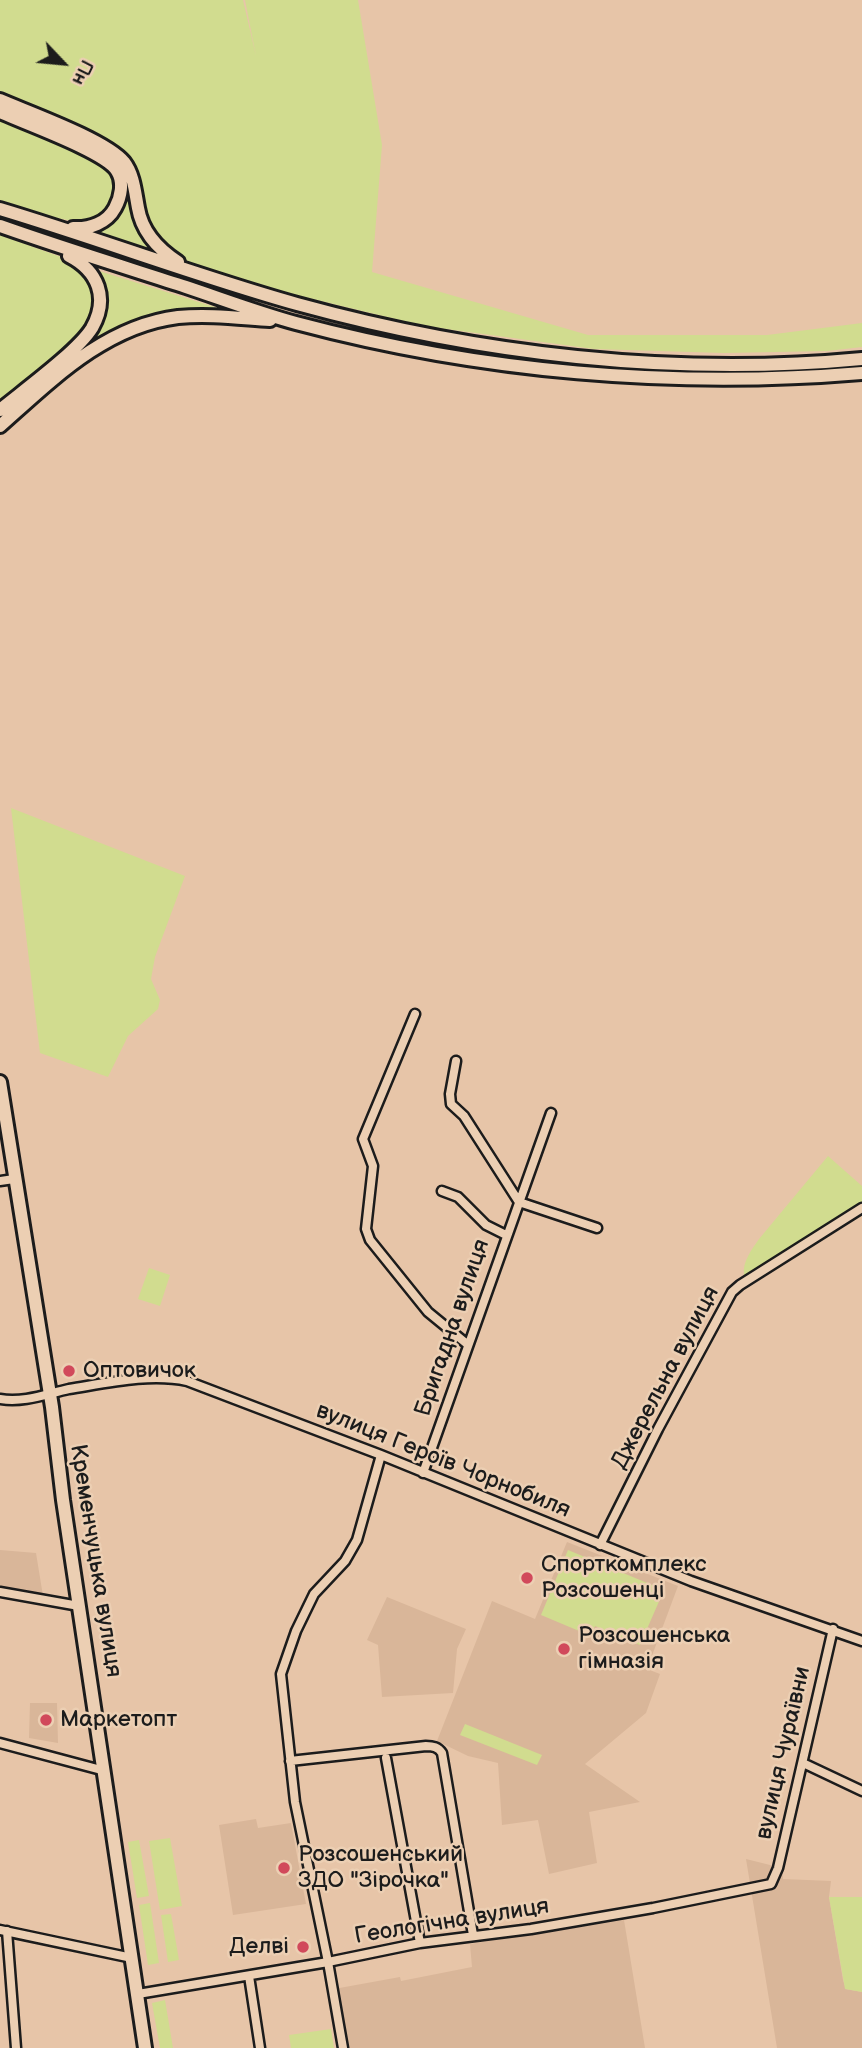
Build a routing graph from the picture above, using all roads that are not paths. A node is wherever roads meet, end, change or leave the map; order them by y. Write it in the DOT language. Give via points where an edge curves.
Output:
graph roads {
  1 [pos="0,100"];
  2 [pos="0,112"];
  3 [pos="0,209"];
  4 [pos="0,226"];
  5 [pos="60,227"];
  6 [pos="38,240"];
  7 [pos="206,277"];
  8 [pos="295,323"];
  9 [pos="862,359"];
  10 [pos="862,373"];
  11 [pos="0,410"];
  12 [pos="0,426"];
  13 [pos="415,1014"];
  14 [pos="456,1061"];
  15 [pos="0,1082"];
  16 [pos="551,1113"];
  17 [pos="14,1179"];
  18 [pos="0,1181"];
  19 [pos="442,1191"];
  20 [pos="519,1202"];
  21 [pos="862,1208"];
  22 [pos="597,1228"];
  23 [pos="506,1235"];
  24 [pos="467,1344"];
  25 [pos="50,1394"];
  26 [pos="0,1399"];
  27 [pos="381,1455"];
  28 [pos="423,1473"];
  29 [pos="600,1545"];
  30 [pos="0,1592"];
  31 [pos="79,1606"];
  32 [pos="833,1629"];
  33 [pos="862,1641"];
  34 [pos="0,1743"];
  35 [pos="386,1758"];
  36 [pos="290,1761"];
  37 [pos="803,1763"];
  38 [pos="105,1771"];
  39 [pos="862,1791"];
  40 [pos="771,1884"];
  41 [pos="3,1930"];
  42 [pos="473,1935"];
  43 [pos="420,1943"];
  44 [pos="132,1958"];
  45 [pos="328,1962"];
  46 [pos="249,1976"];
  47 [pos="138,1994"];
  48 [pos="16,2048"];
  49 [pos="145,2048"];
  50 [pos="260,2048"];
  51 [pos="342,2048"];
  1 -- 7 [label="highway" via="107,147 128,171 138,212 152,240 164,253"];
  2 -- 5 [label="highway" via="96,154 117,169 120,198 108,217 82,229"];
  3 -- 5 [label="highway"];
  4 -- 6 [label="highway"];
  5 -- 7 [label="highway"];
  6 -- 8 [label="highway"];
  6 -- 11 [label="highway" via="92,273 99,314 83,340"];
  7 -- 9 [label="highway" via="408,331 520,349 629,361 744,366"];
  8 -- 10 [label="highway" via="448,356 581,373 797,379"];
  8 -- 12 [label="highway" via="214,315 175,318 143,327 106,341 79,359"];
  13 -- 24 [label="street" via="363,1139 373,1166 366,1230 428,1312"];
  14 -- 20 [label="street" via="451,1104 464,1116"];
  15 -- 17 [label="highway, Кременчуцька вулиця"];
  16 -- 20 [label="street, Бригадна вулиця"];
  17 -- 18 [label="street"];
  17 -- 25 [label="highway, Кременчуцька вулиця"];
  19 -- 23 [label="street, Бригадна вулиця" via="458,1197 486,1225"];
  20 -- 22 [label="street"];
  20 -- 23 [label="street, Бригадна вулиця"];
  21 -- 29 [label="street, Джерельна вулиця" via="732,1292"];
  23 -- 24 [label="street, Бригадна вулиця"];
  24 -- 28 [label="street, Бригадна вулиця"];
  25 -- 26 [label="street, вулиця Героїв Чорнобиля" via="18,1401"];
  25 -- 27 [label="street, вулиця Героїв Чорнобиля" via="154,1377 177,1379"];
  25 -- 31 [label="highway, Кременчуцька вулиця"];
  27 -- 28 [label="street, вулиця Героїв Чорнобиля"];
  27 -- 36 [label="street" via="357,1540 345,1561 314,1594 284,1662 281,1688"];
  28 -- 29 [label="street, вулиця Героїв Чорнобиля"];
  29 -- 32 [label="street, вулиця Героїв Чорнобиля"];
  30 -- 31 [label="street"];
  31 -- 38 [label="highway, Кременчуцька вулиця"];
  32 -- 33 [label="street, вулиця Героїв Чорнобиля"];
  32 -- 37 [label="street, вулиця Чураївни"];
  34 -- 38 [label="street"];
  35 -- 43 [label="street"];
  36 -- 42 [label="street" via="438,1748"];
  36 -- 45 [label="street"];
  37 -- 39 [label="street"];
  37 -- 40 [label="street, вулиця Чураївни"];
  38 -- 44 [label="highway, Кременчуцька вулиця"];
  40 -- 42 [label="street, Геологічна вулиця" via="531,1929"];
  41 -- 44 [label="street"];
  41 -- 48 [label="street"];
  42 -- 43 [label="street, Геологічна вулиця"];
  43 -- 45 [label="street, Геологічна вулиця"];
  44 -- 47 [label="highway, Кременчуцька вулиця"];
  45 -- 46 [label="street, Геологічна вулиця"];
  45 -- 51 [label="street"];
  46 -- 47 [label="street, Геологічна вулиця"];
  46 -- 50 [label="street"];
  47 -- 49 [label="highway, Кременчуцька вулиця"];
}
